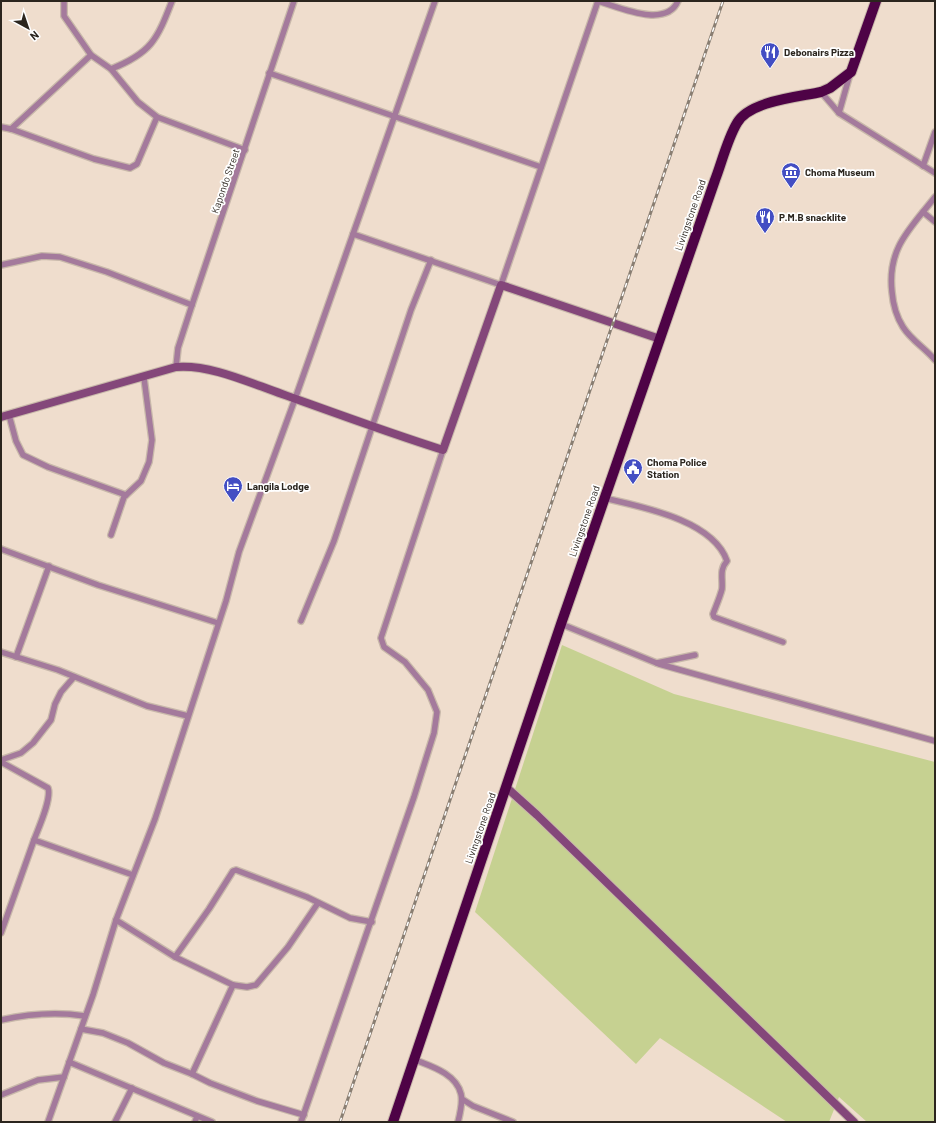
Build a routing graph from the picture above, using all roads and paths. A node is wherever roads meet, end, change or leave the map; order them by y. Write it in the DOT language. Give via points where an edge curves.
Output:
graph roads {
  1 [pos="64,1"];
  2 [pos="172,1"];
  3 [pos="294,1"];
  4 [pos="435,1"];
  5 [pos="598,1"];
  6 [pos="678,1"];
  7 [pos="876,1"];
  8 [pos="91,55"];
  9 [pos="111,69"];
  10 [pos="851,72"];
  11 [pos="269,74"];
  12 [pos="821,92"];
  13 [pos="839,113"];
  14 [pos="395,116"];
  15 [pos="157,117"];
  16 [pos="1,127"];
  17 [pos="11,129"];
  18 [pos="935,132"];
  19 [pos="245,150"];
  20 [pos="923,166"];
  21 [pos="541,167"];
  22 [pos="935,173"];
  23 [pos="935,197"];
  24 [pos="923,212"];
  25 [pos="935,222"];
  26 [pos="353,234"];
  27 [pos="430,260"];
  28 [pos="1,265"];
  29 [pos="500,285"];
  30 [pos="192,305"];
  31 [pos="660,339"];
  32 [pos="935,360"];
  33 [pos="176,367"];
  34 [pos="144,378"];
  35 [pos="295,399"];
  36 [pos="5,416"];
  37 [pos="372,426"];
  38 [pos="443,450"];
  39 [pos="126,495"];
  40 [pos="604,498"];
  41 [pos="111,535"];
  42 [pos="1,549"];
  43 [pos="49,566"];
  44 [pos="301,621"];
  45 [pos="218,623"];
  46 [pos="561,624"];
  47 [pos="783,642"];
  48 [pos="1,652"];
  49 [pos="695,655"];
  50 [pos="16,657"];
  51 [pos="656,663"];
  52 [pos="74,677"];
  53 [pos="188,716"];
  54 [pos="935,741"];
  55 [pos="1,761"];
  56 [pos="506,788"];
  57 [pos="34,840"];
  58 [pos="134,875"];
  59 [pos="318,903"];
  60 [pos="116,920"];
  61 [pos="372,922"];
  62 [pos="1,933"];
  63 [pos="175,957"];
  64 [pos="233,985"];
  65 [pos="85,1016"];
  66 [pos="1,1020"];
  67 [pos="80,1029"];
  68 [pos="413,1060"];
  69 [pos="69,1062"];
  70 [pos="192,1074"];
  71 [pos="64,1077"];
  72 [pos="132,1088"];
  73 [pos="1,1095"];
  74 [pos="462,1099"];
  75 [pos="304,1115"];
  76 [pos="197,1116"];
  77 [pos="849,1120"];
  78 [pos="48,1122"];
  79 [pos="115,1122"];
  80 [pos="196,1122"];
  81 [pos="212,1122"];
  82 [pos="301,1122"];
  83 [pos="393,1122"];
  84 [pos="458,1122"];
  85 [pos="513,1122"];
  1 -- 8 [label="street" via="64,16"];
  2 -- 9 [label="street" via="150,46 131,60"];
  3 -- 11 [label="street, Kapondo Street"];
  4 -- 14 [label="street"];
  5 -- 6 [label="street" via="650,16 665,14 672,10"];
  5 -- 21 [label="street"];
  7 -- 10 [label="highway"];
  8 -- 9 [label="street"];
  8 -- 17 [label="street"];
  9 -- 15 [label="street" via="138,102"];
  10 -- 12 [label="highway, Livingstone Road"];
  10 -- 13 [label="street"];
  11 -- 14 [label="street"];
  11 -- 19 [label="street, Kapondo Street"];
  12 -- 13 [label="street"];
  12 -- 31 [label="highway, Livingstone Road" via="760,105 737,122 714,180"];
  13 -- 20 [label="street"];
  14 -- 21 [label="street"];
  14 -- 26 [label="street"];
  15 -- 17 [label="street" via="136,164 130,168"];
  15 -- 19 [label="street"];
  16 -- 17 [label="street"];
  18 -- 20 [label="street"];
  19 -- 30 [label="street, Kapondo Street"];
  20 -- 22 [label="street"];
  21 -- 29 [label="street"];
  23 -- 24 [label="street"];
  24 -- 25 [label="street"];
  24 -- 32 [label="street" via="899,244 892,264 890,281 895,312 903,327"];
  26 -- 27 [label="street"];
  26 -- 35 [label="street"];
  27 -- 29 [label="street"];
  27 -- 37 [label="street"];
  28 -- 30 [label="street" via="42,256 60,257"];
  29 -- 31 [label="street"];
  29 -- 38 [label="street"];
  30 -- 33 [label="street, Kapondo Street" via="178,348"];
  31 -- 40 [label="highway, Livingstone Road"];
  33 -- 34 [label="street"];
  33 -- 35 [label="street" via="198,367"];
  34 -- 36 [label="street"];
  34 -- 39 [label="street" via="152,440 149,462 141,481"];
  35 -- 37 [label="street"];
  35 -- 45 [label="street" via="240,552"];
  36 -- 39 [label="street" via="23,455 48,467"];
  37 -- 38 [label="street"];
  37 -- 44 [label="street" via="334,541"];
  38 -- 61 [label="street" via="381,638 384,647 405,662 428,690 437,712 434,733 414,798"];
  39 -- 41 [label="street"];
  40 -- 46 [label="highway, Livingstone Road"];
  40 -- 47 [label="street" via="679,519 710,537 725,555 727,562 720,577 722,588 714,617"];
  42 -- 43 [label="street"];
  43 -- 45 [label="street" via="98,585"];
  43 -- 50 [label="street"];
  45 -- 53 [label="street"];
  46 -- 51 [label="street"];
  46 -- 56 [label="highway, Livingstone Road"];
  48 -- 50 [label="street"];
  49 -- 51 [label="street"];
  50 -- 52 [label="street"];
  51 -- 54 [label="street"];
  52 -- 53 [label="street" via="147,706"];
  52 -- 55 [label="street" via="58,698 51,720 33,743 21,753"];
  53 -- 58 [label="street" via="155,820"];
  55 -- 57 [label="street" via="48,788 45,810"];
  56 -- 68 [label="highway, Livingstone Road"];
  56 -- 77 [label="street" via="537,815"];
  57 -- 58 [label="street"];
  57 -- 62 [label="street"];
  58 -- 60 [label="street"];
  59 -- 61 [label="street" via="350,918"];
  59 -- 63 [label="street" via="233,871"];
  59 -- 64 [label="street" via="288,947 256,985"];
  60 -- 63 [label="street"];
  60 -- 65 [label="street"];
  61 -- 75 [label="street"];
  63 -- 64 [label="street"];
  64 -- 70 [label="street"];
  65 -- 66 [label="street" via="67,1013 17,1016"];
  65 -- 67 [label="street"];
  67 -- 69 [label="street"];
  67 -- 70 [label="street" via="103,1033 128,1043 164,1063"];
  68 -- 74 [label="street" via="441,1070 459,1088"];
  68 -- 83 [label="highway, Livingstone Road"];
  69 -- 71 [label="street"];
  69 -- 72 [label="street"];
  70 -- 75 [label="street" via="250,1098"];
  71 -- 73 [label="street" via="38,1080"];
  71 -- 78 [label="street"];
  72 -- 76 [label="street"];
  72 -- 79 [label="street"];
  74 -- 84 [label="street"];
  74 -- 85 [label="street"];
  75 -- 82 [label="street"];
  76 -- 80 [label="street"];
  76 -- 81 [label="street"];
}
